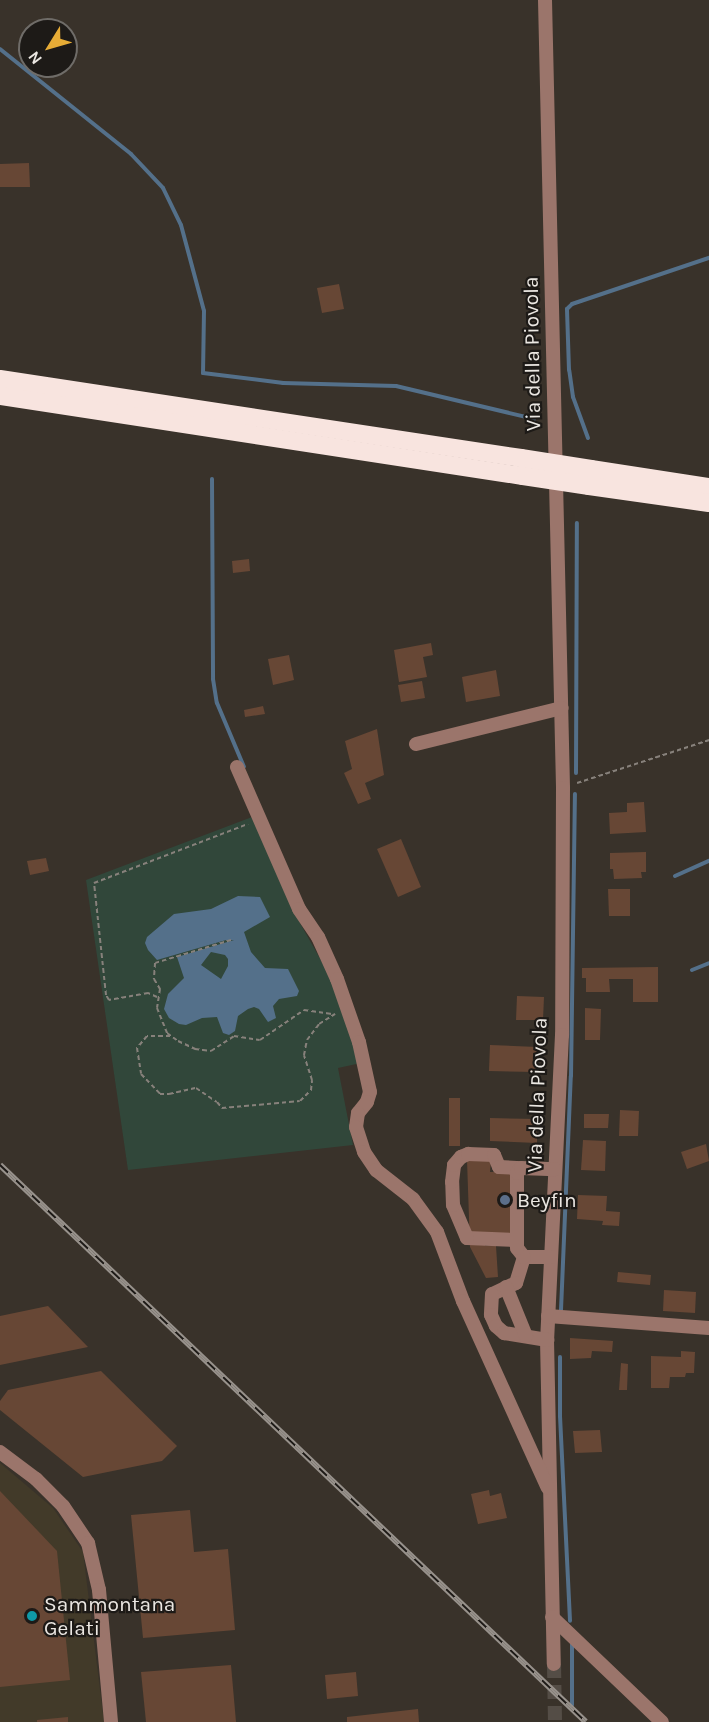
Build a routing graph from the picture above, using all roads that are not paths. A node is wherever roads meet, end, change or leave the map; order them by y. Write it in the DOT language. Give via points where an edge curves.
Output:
graph roads {
  1 [pos="545,0"];
  2 [pos="0,379"];
  3 [pos="0,396"];
  4 [pos="522,467"];
  5 [pos="590,478"];
  6 [pos="709,487"];
  7 [pos="709,503"];
  8 [pos="562,708"];
  9 [pos="416,744"];
  10 [pos="237,767"];
  11 [pos="521,1168"];
  12 [pos="555,1169"];
  13 [pos="517,1240"];
  14 [pos="524,1257"];
  15 [pos="551,1257"];
  16 [pos="506,1287"];
  17 [pos="548,1316"];
  18 [pos="709,1328"];
  19 [pos="526,1336"];
  20 [pos="547,1340"];
  21 [pos="0,1452"];
  22 [pos="552,1496"];
  23 [pos="552,1617"];
  24 [pos="554,1664"];
  25 [pos="111,1722"];
  26 [pos="662,1722"];
  1 -- 8 [label="street, Via della Piovola"];
  2 -- 4 [label="highway"];
  3 -- 4 [label="highway"];
  4 -- 5 [label="highway, bridge"];
  5 -- 6 [label="highway"];
  5 -- 7 [label="highway"];
  8 -- 9 [label="street"];
  8 -- 12 [label="street, Via della Piovola" via="562,1035"];
  10 -- 22 [label="street" via="299,909 318,937 368,1071 370,1092 358,1113 356,1127 364,1152 375,1170 413,1199 436,1232 463,1301"];
  11 -- 12 [label="street"];
  11 -- 13 [label="street" via="517,1173"];
  11 -- 13 [label="street" via="499,1167 494,1155 468,1154 454,1164 452,1182 453,1205 467,1238"];
  12 -- 15 [label="street, Via della Piovola"];
  13 -- 14 [label="street" via="517,1248"];
  14 -- 15 [label="street"];
  14 -- 16 [label="street" via="516,1283"];
  15 -- 17 [label="street, Via della Piovola"];
  16 -- 19 [label="street"];
  16 -- 19 [label="street" via="492,1294 491,1315 504,1333"];
  17 -- 18 [label="street"];
  17 -- 20 [label="street, Via della Piovola"];
  19 -- 20 [label="street"];
  20 -- 22 [label="street, Via della Piovola"];
  21 -- 25 [label="street" via="54,1496 74,1518 88,1543 99,1590"];
  22 -- 23 [label="street, Via della Piovola"];
  23 -- 24 [label="street, Via della Piovola"];
  23 -- 26 [label="street"];
}
